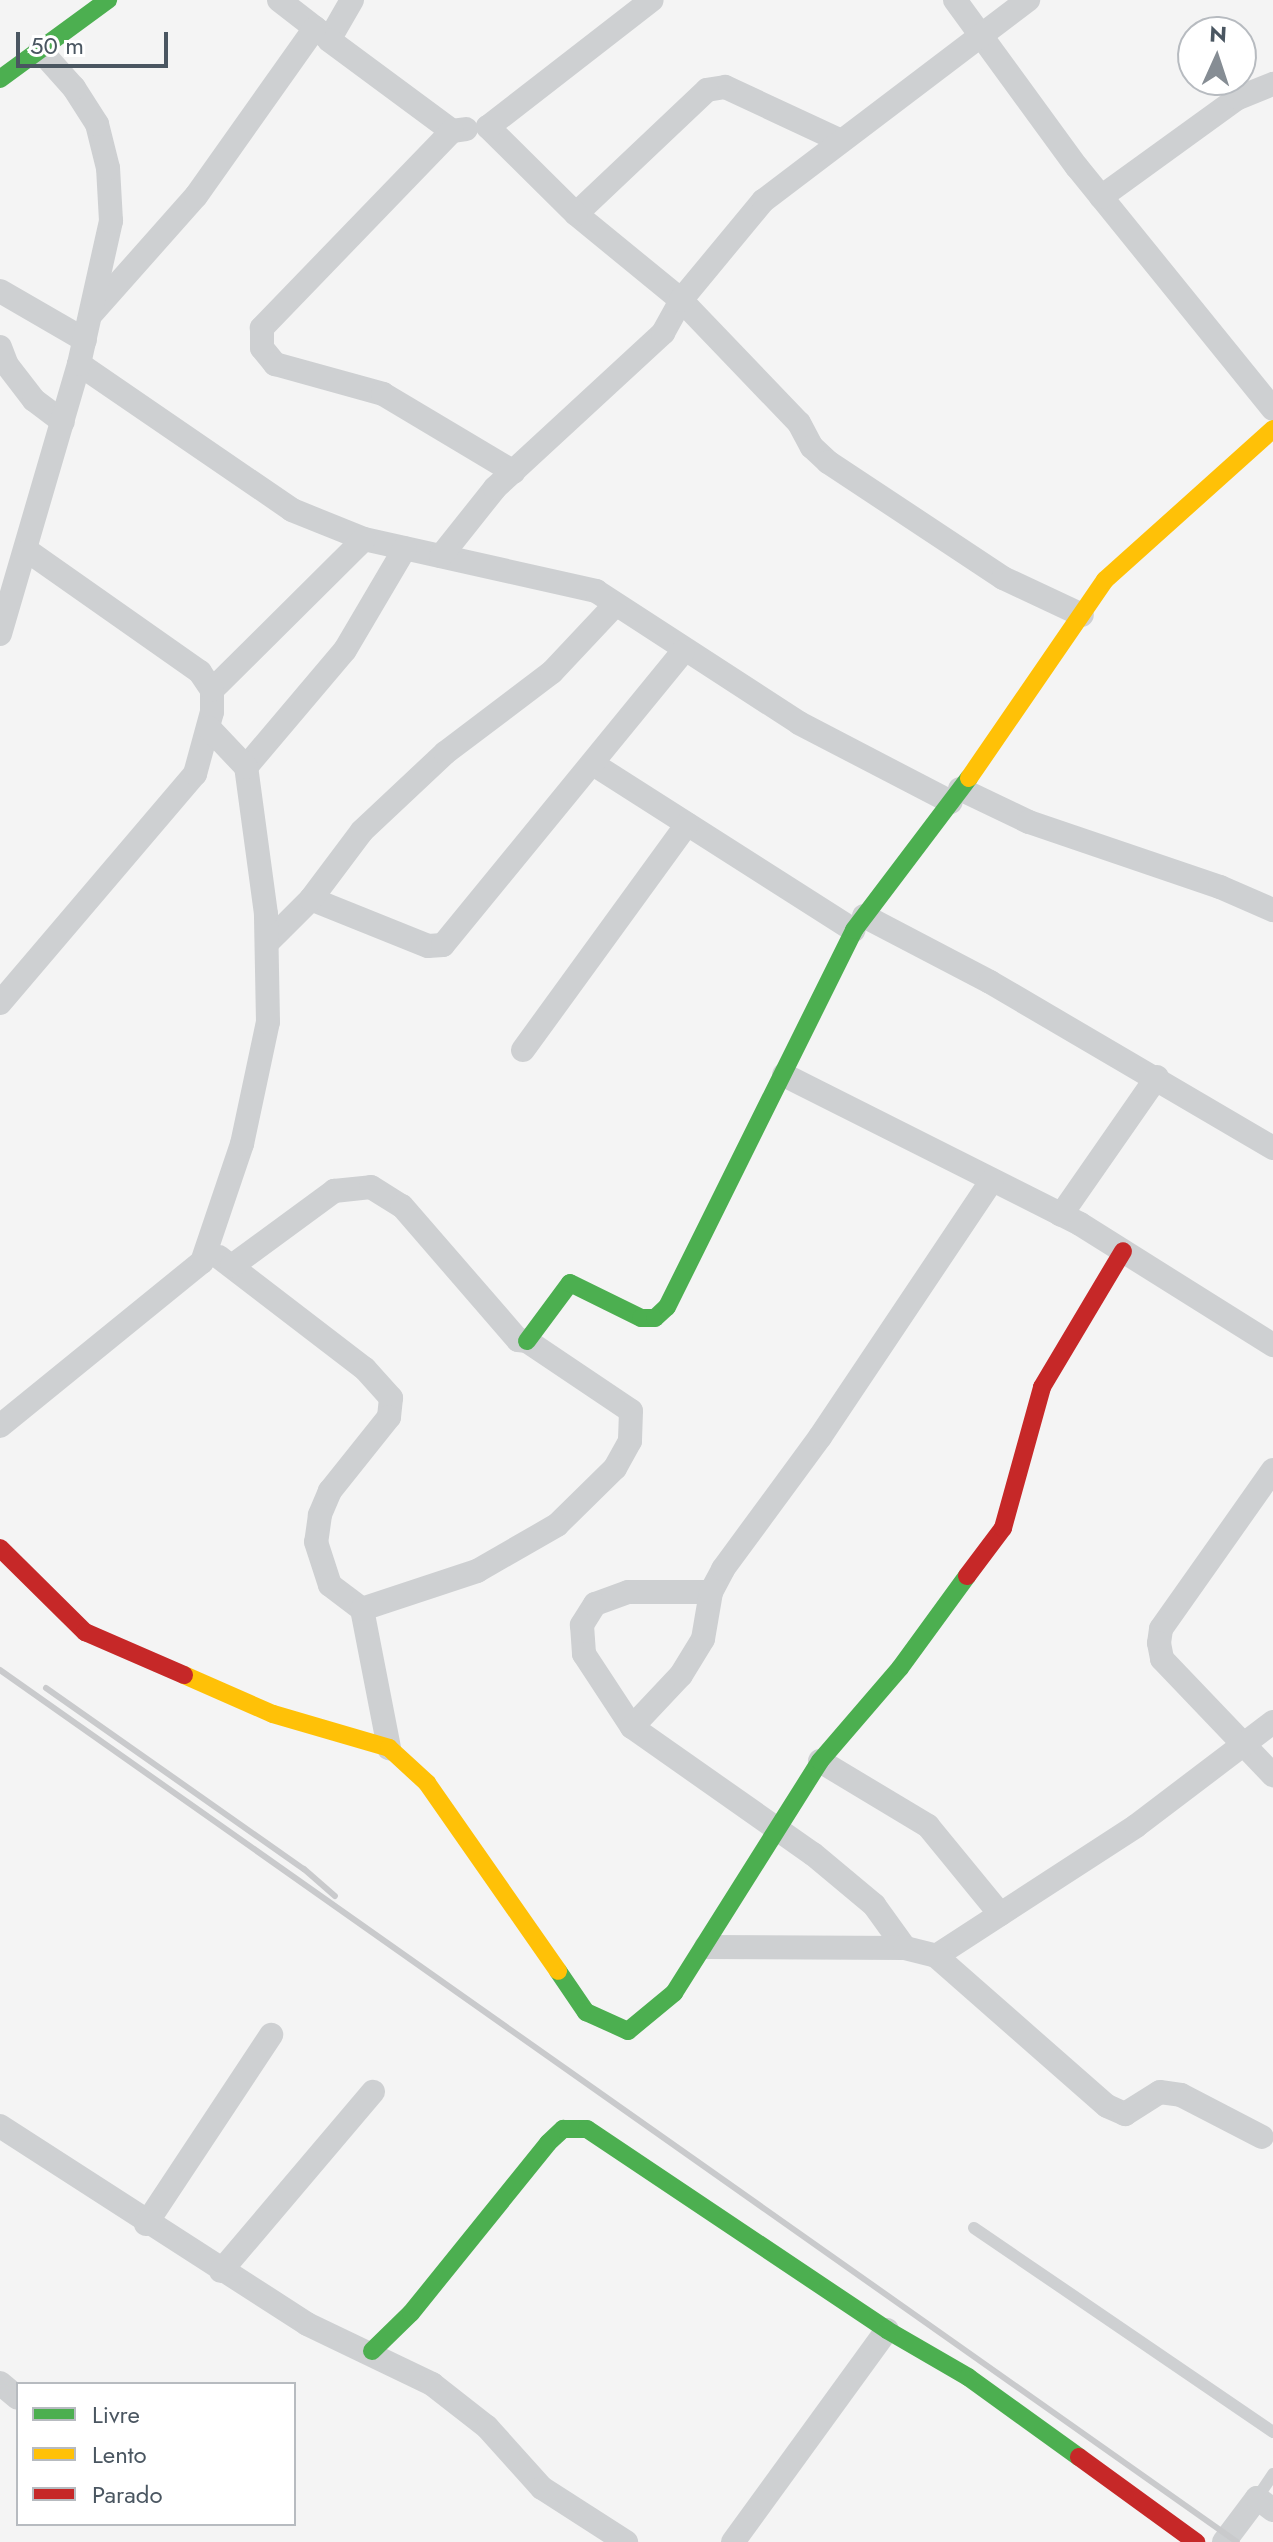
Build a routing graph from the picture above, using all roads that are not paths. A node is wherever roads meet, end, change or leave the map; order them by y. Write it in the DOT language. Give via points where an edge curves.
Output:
graph roads {
  1 [pos="107,0"];
  2 [pos="279,0"];
  3 [pos="352,0"];
  4 [pos="652,0"];
  5 [pos="955,0"];
  6 [pos="1028,0"];
  7 [pos="322,34"];
  8 [pos="979,34"];
  9 [pos="40,50"];
  10 [pos="0,79"];
  11 [pos="1273,84"];
  12 [pos="488,127"];
  13 [pos="452,131"];
  14 [pos="841,141"];
  15 [pos="1101,197"];
  16 [pos="576,214"];
  17 [pos="0,291"];
  18 [pos="681,300"];
  19 [pos="92,313"];
  20 [pos="85,340"];
  21 [pos="0,347"];
  22 [pos="79,364"];
  23 [pos="1273,409"];
  24 [pos="63,422"];
  25 [pos="1273,429"];
  26 [pos="514,472"];
  27 [pos="364,539"];
  28 [pos="405,548"];
  29 [pos="28,551"];
  30 [pos="441,556"];
  31 [pos="615,605"];
  32 [pos="1082,615"];
  33 [pos="0,634"];
  34 [pos="683,652"];
  35 [pos="212,690"];
  36 [pos="209,728"];
  37 [pos="593,764"];
  38 [pos="246,767"];
  39 [pos="955,796"];
  40 [pos="687,824"];
  41 [pos="311,899"];
  42 [pos="1273,910"];
  43 [pos="859,923"];
  44 [pos="267,943"];
  45 [pos="0,1003"];
  46 [pos="523,1050"];
  47 [pos="784,1075"];
  48 [pos="1157,1077"];
  49 [pos="1273,1148"];
  50 [pos="992,1180"];
  51 [pos="1061,1215"];
  52 [pos="207,1249"];
  53 [pos="1123,1251"];
  54 [pos="232,1266"];
  55 [pos="527,1341"];
  56 [pos="1273,1345"];
  57 [pos="0,1426"];
  58 [pos="1273,1470"];
  59 [pos="0,1548"];
  60 [pos="711,1592"];
  61 [pos="362,1609"];
  62 [pos="1273,1722"];
  63 [pos="632,1727"];
  64 [pos="1245,1742"];
  65 [pos="389,1748"];
  66 [pos="820,1761"];
  67 [pos="1273,1775"];
  68 [pos="777,1830"];
  69 [pos="1000,1914"];
  70 [pos="706,1947"];
  71 [pos="905,1948"];
  72 [pos="936,1956"];
  73 [pos="271,2035"];
  74 [pos="373,2092"];
  75 [pos="0,2126"];
  76 [pos="1262,2137"];
  77 [pos="146,2224"];
  78 [pos="974,2228"];
  79 [pos="221,2271"];
  80 [pos="887,2330"];
  81 [pos="372,2351"];
  82 [pos="0,2383"];
  83 [pos="16,2396"];
  84 [pos="1273,2432"];
  85 [pos="1273,2474"];
  86 [pos="1265,2504"];
  87 [pos="626,2542"];
  88 [pos="733,2542"];
  89 [pos="1196,2542"];
  90 [pos="1224,2542"];
  1 -- 9 [label="street"];
  2 -- 7 [label="street"];
  3 -- 7 [label="street"];
  4 -- 12 [label="street"];
  5 -- 8 [label="street"];
  6 -- 8 [label="street"];
  7 -- 13 [label="street"];
  7 -- 19 [label="street" via="196,196"];
  8 -- 14 [label="street"];
  8 -- 15 [label="street"];
  9 -- 10 [label="street"];
  9 -- 19 [label="street" via="97,124 108,168 111,221"];
  11 -- 15 [label="street" via="1238,98"];
  12 -- 13 [label="street"];
  12 -- 16 [label="street"];
  13 -- 26 [label="street" via="262,328 262,348 275,364 383,394"];
  14 -- 16 [label="street" via="725,87 707,90"];
  14 -- 18 [label="street" via="763,201"];
  15 -- 23 [label="street"];
  16 -- 18 [label="street"];
  17 -- 20 [label="street"];
  18 -- 26 [label="street" via="663,333"];
  18 -- 32 [label="street" via="789,412 828,462 1003,578"];
  19 -- 20 [label="street"];
  20 -- 22 [label="street"];
  21 -- 24 [label="street" via="34,400"];
  22 -- 24 [label="street"];
  22 -- 27 [label="street" via="257,489 292,510"];
  24 -- 29 [label="street"];
  25 -- 32 [label="street" via="1174,523 1120,563"];
  26 -- 30 [label="street"];
  27 -- 28 [label="street"];
  27 -- 35 [label="street"];
  28 -- 30 [label="street"];
  28 -- 38 [label="street" via="345,650"];
  29 -- 33 [label="street"];
  29 -- 35 [label="street" via="200,672"];
  30 -- 31 [label="street" via="596,591"];
  31 -- 34 [label="street"];
  31 -- 41 [label="street" via="552,672 445,753 362,831"];
  32 -- 39 [label="street"];
  34 -- 37 [label="street"];
  34 -- 39 [label="street" via="799,723"];
  35 -- 36 [label="street"];
  36 -- 38 [label="street"];
  36 -- 45 [label="street" via="195,774"];
  37 -- 40 [label="street"];
  37 -- 41 [label="street" via="443,945 428,946"];
  38 -- 44 [label="street"];
  39 -- 42 [label="street" via="1213,884"];
  39 -- 43 [label="street"];
  40 -- 43 [label="street"];
  40 -- 46 [label="street"];
  41 -- 44 [label="street"];
  43 -- 47 [label="street"];
  43 -- 48 [label="street"];
  44 -- 52 [label="street" via="268,1022 242,1144"];
  47 -- 50 [label="street"];
  47 -- 55 [label="street" via="667,1307 655,1318 641,1318 570,1283"];
  48 -- 49 [label="street"];
  48 -- 51 [label="street"];
  50 -- 51 [label="street"];
  50 -- 60 [label="street"];
  51 -- 53 [label="street"];
  52 -- 54 [label="street"];
  52 -- 57 [label="street" via="202,1262"];
  53 -- 56 [label="street"];
  53 -- 66 [label="street" via="1042,1387 1026,1431 1026,1460 1003,1528 908,1658"];
  54 -- 55 [label="street" via="334,1191 371,1187 402,1206 505,1329"];
  54 -- 61 [label="street" via="365,1369 391,1398 389,1417 330,1491 316,1542 330,1585"];
  55 -- 61 [label="street" via="631,1411 633,1430 615,1468 557,1525 498,1562"];
  58 -- 64 [label="street" via="1161,1629 1159,1643 1162,1659"];
  59 -- 65 [label="street" via="85,1632 273,1714"];
  60 -- 63 [label="street" via="703,1639 681,1675"];
  60 -- 63 [label="street" via="628,1592 595,1604 582,1625 584,1654"];
  61 -- 65 [label="street"];
  62 -- 64 [label="street"];
  63 -- 68 [label="street"];
  64 -- 67 [label="street"];
  64 -- 69 [label="street" via="1169,1803"];
  65 -- 70 [label="street" via="427,1783 586,2012 622,2031 640,2026 674,1993"];
  66 -- 68 [label="street"];
  66 -- 69 [label="street" via="928,1826"];
  68 -- 70 [label="street"];
  68 -- 71 [label="street" via="874,1905"];
  69 -- 72 [label="street"];
  70 -- 71 [label="street"];
  71 -- 72 [label="street"];
  72 -- 76 [label="street" via="1107,2106 1125,2114 1160,2092 1181,2095"];
  73 -- 77 [label="street"];
  74 -- 79 [label="street"];
  75 -- 77 [label="street"];
  77 -- 79 [label="street"];
  78 -- 84 [label="lane"];
  79 -- 81 [label="street" via="307,2324"];
  80 -- 81 [label="street" via="609,2139 576,2127 563,2129 548,2143 411,2313"];
  80 -- 88 [label="street"];
  80 -- 89 [label="street" via="968,2377"];
  81 -- 87 [label="street" via="432,2384 487,2427 542,2488"];
  82 -- 83 [label="street"];
  85 -- 86 [label="lane"];
  86 -- 90 [label="street"];
}
